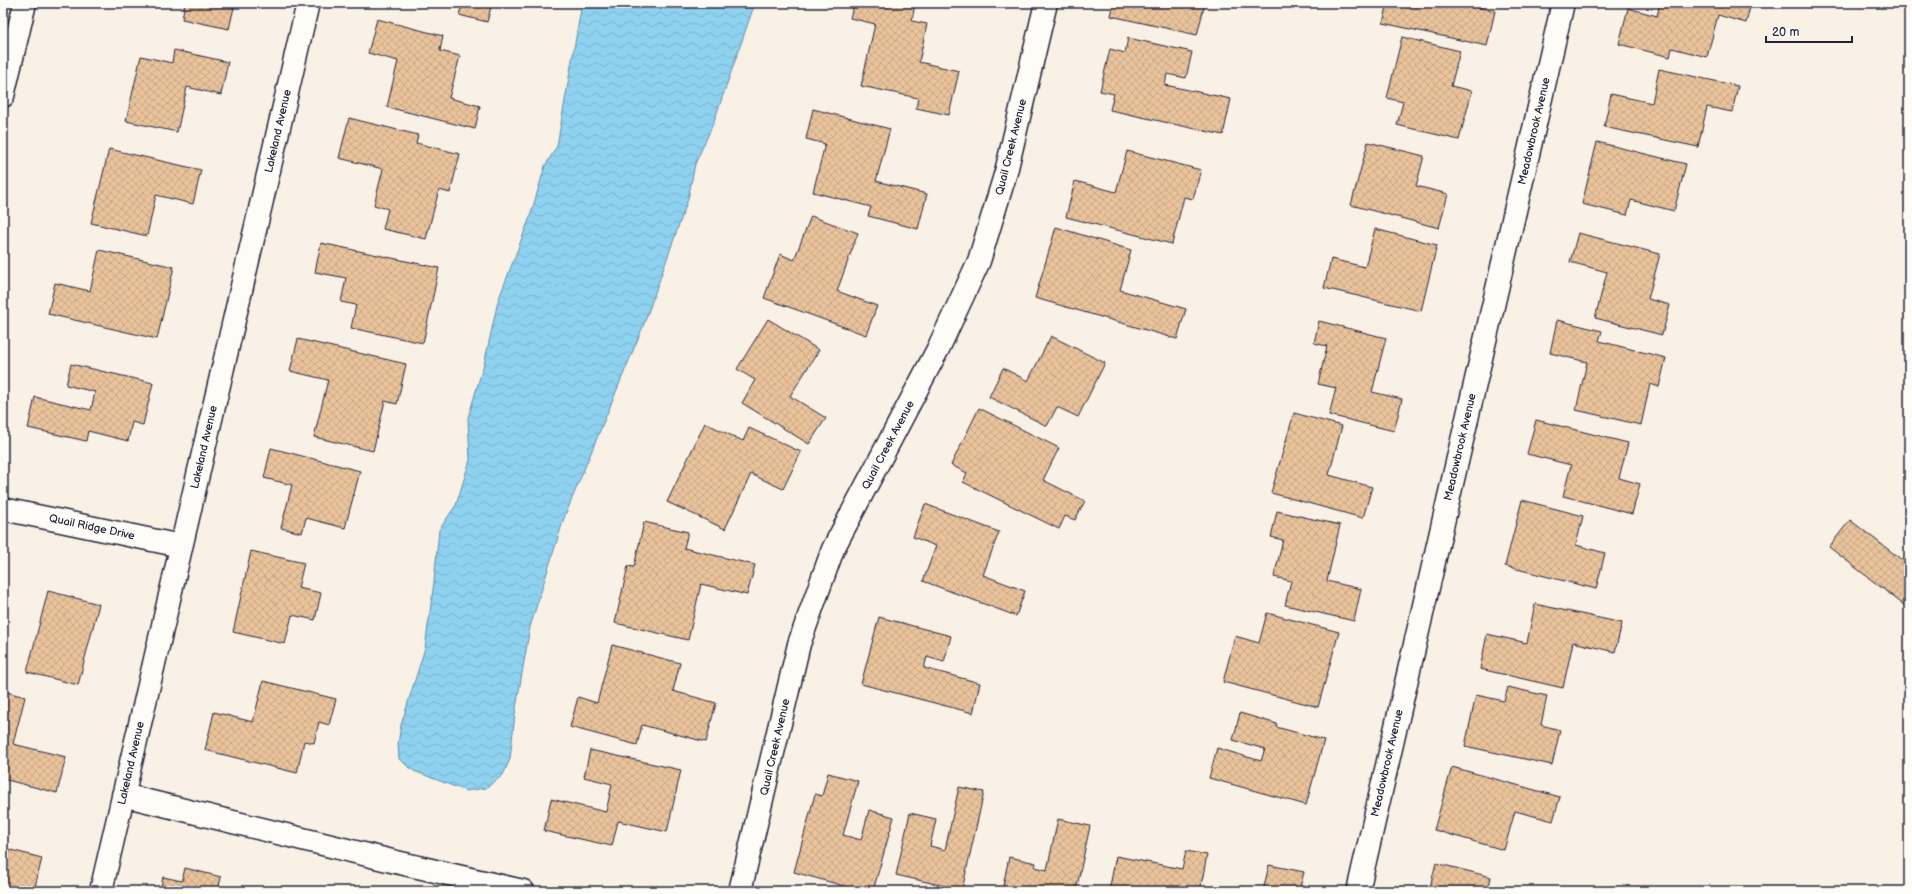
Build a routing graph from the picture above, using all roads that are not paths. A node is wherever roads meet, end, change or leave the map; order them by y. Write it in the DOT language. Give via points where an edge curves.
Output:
graph roads {
  1 [pos="24,3"];
  2 [pos="308,3"];
  3 [pos="1046,3"];
  4 [pos="1563,3"];
  5 [pos="8,48"];
  6 [pos="3,96"];
  7 [pos="3,509"];
  8 [pos="181,546"];
  9 [pos="123,795"];
  10 [pos="100,891"];
  11 [pos="523,891"];
  12 [pos="740,891"];
  13 [pos="1358,891"];
  1 -- 5 [label="street"];
  2 -- 8 [label="street, Lakeland Avenue"];
  3 -- 12 [label="street, Quail Creek Avenue" via="1006,172 979,261 938,349 833,549 799,644"];
  4 -- 13 [label="street, Meadowbrook Avenue"];
  5 -- 6 [label="street"];
  7 -- 8 [label="street, Quail Ridge Drive"];
  8 -- 9 [label="street, Lakeland Avenue"];
  9 -- 10 [label="street, Lakeland Avenue"];
  9 -- 11 [label="street"];
}
